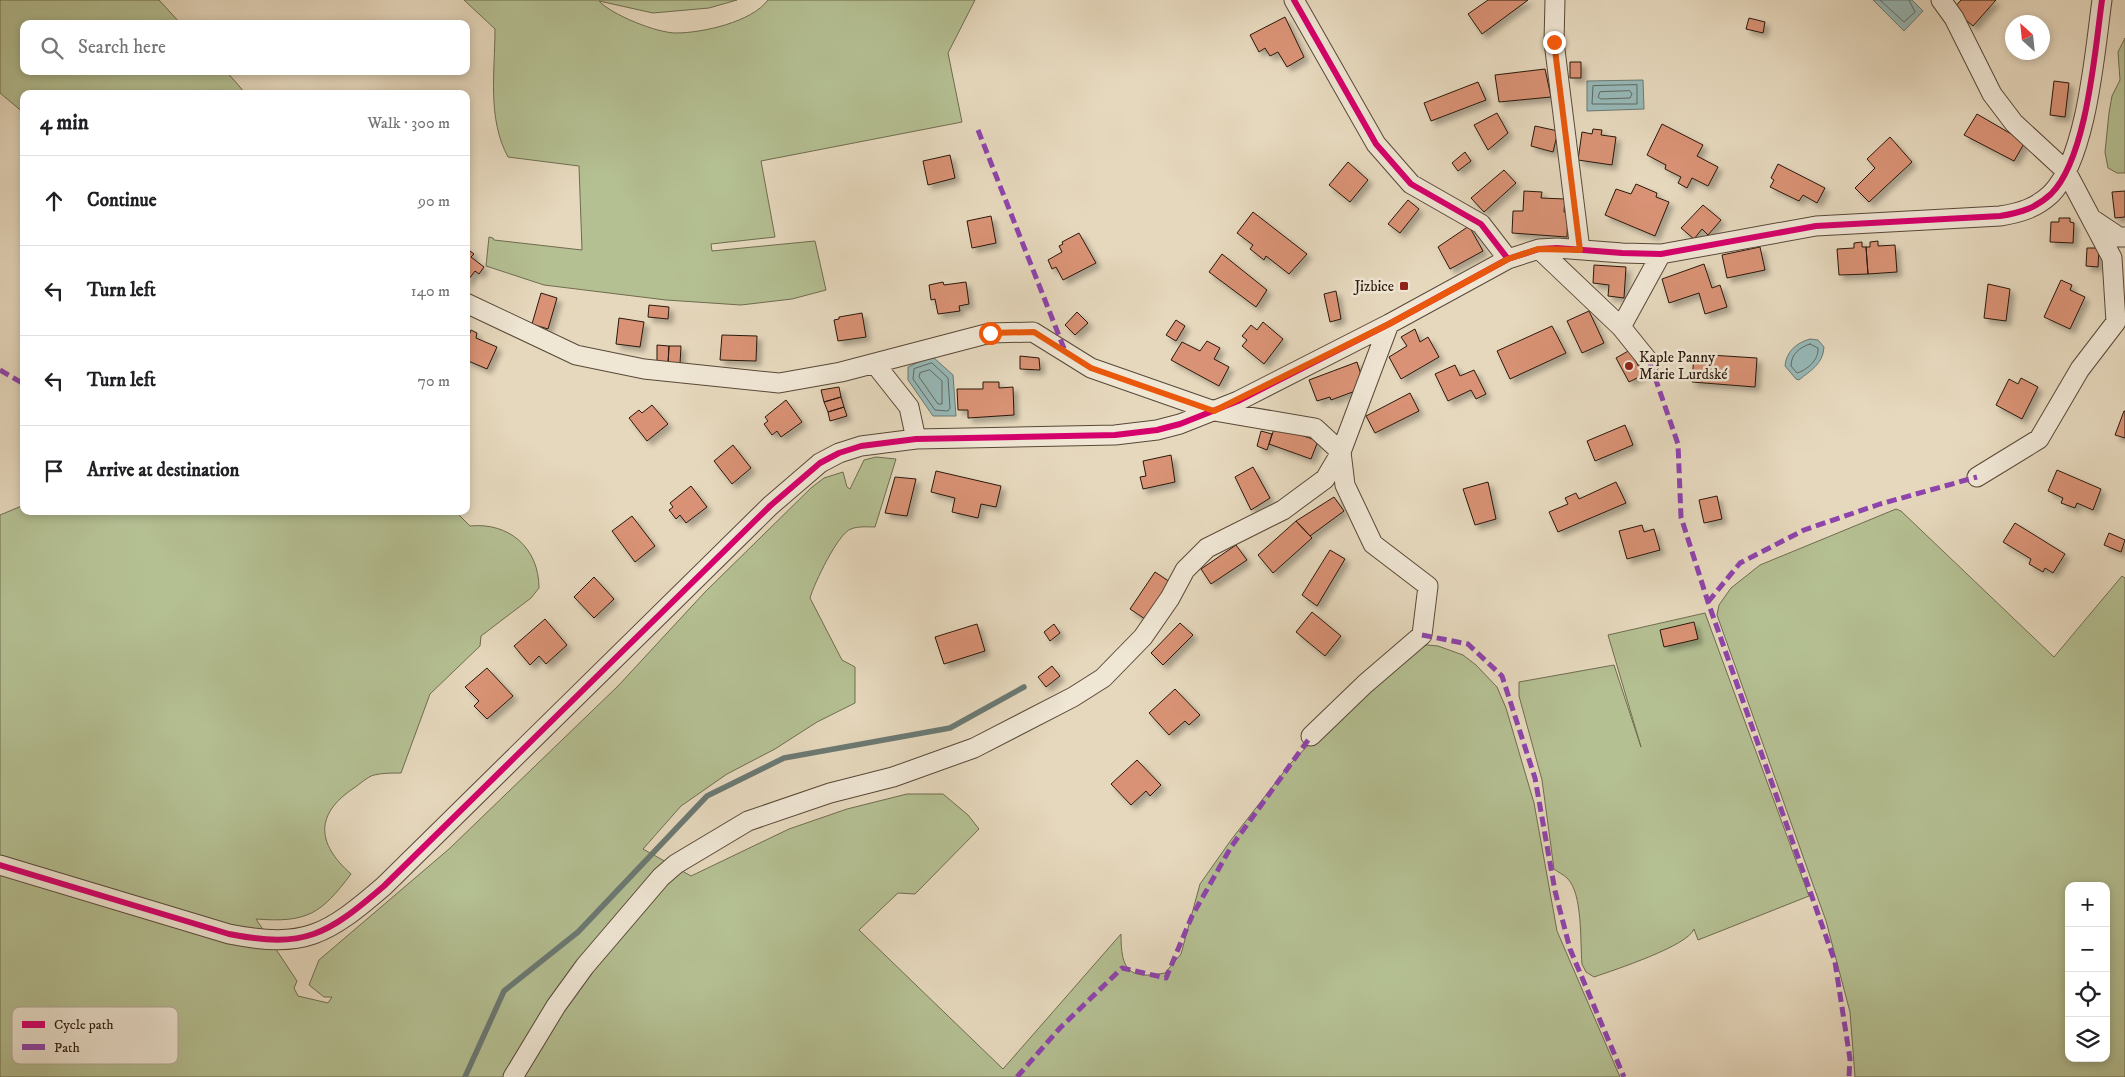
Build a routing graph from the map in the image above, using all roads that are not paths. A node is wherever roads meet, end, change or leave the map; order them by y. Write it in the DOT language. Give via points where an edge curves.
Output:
graph roads {
  1 [pos="1294,0"];
  2 [pos="1555,0"];
  3 [pos="1941,0"];
  4 [pos="2102,0"];
  5 [pos="2066,172"];
  6 [pos="2088,217"];
  7 [pos="2125,237"];
  8 [pos="1538,249"];
  9 [pos="1580,250"];
  10 [pos="1661,254"];
  11 [pos="1508,259"];
  12 [pos="470,305"];
  13 [pos="1389,324"];
  14 [pos="1621,328"];
  15 [pos="1650,363"];
  16 [pos="875,364"];
  17 [pos="1214,411"];
  18 [pos="916,439"];
  19 [pos="1341,452"];
  20 [pos="1976,477"];
  21 [pos="1311,736"];
  22 [pos="0,865"];
  23 [pos="513,1077"];
  1 -- 11 [label="street" via="1376,144 1411,184 1481,224"];
  2 -- 9 [label="street" via="1554,42"];
  3 -- 5 [label="street" via="1954,18 1992,94 2014,123"];
  4 -- 5 [label="street" via="2088,95"];
  5 -- 6 [label="street"];
  5 -- 10 [label="street" via="2043,201 2009,215 1816,226"];
  6 -- 7 [label="street" via="2119,237"];
  6 -- 20 [label="street" via="2112,258 2116,322 2080,369 2039,439"];
  8 -- 9 [label="street"];
  8 -- 11 [label="street"];
  8 -- 14 [label="street"];
  9 -- 10 [label="street"];
  10 -- 14 [label="street"];
  11 -- 13 [label="street"];
  12 -- 16 [label="street" via="576,355 644,369 779,383"];
  13 -- 17 [label="street"];
  13 -- 19 [label="street"];
  14 -- 15 [label="street"];
  16 -- 17 [label="street" via="990,333 1034,332 1091,368"];
  16 -- 18 [label="street" via="909,407"];
  17 -- 18 [label="street" via="1168,428 1141,433 1013,439"];
  17 -- 19 [label="street" via="1315,428"];
  18 -- 22 [label="street" via="850,449 804,474 384,886 332,927 304,938 254,939"];
  19 -- 21 [label="street" via="1345,485 1373,544 1428,586 1422,635"];
  19 -- 23 [label="street" via="1325,479 1290,505 1207,548 1185,570 1143,637 1103,678 1073,697 974,748 748,822 676,864 661,877 585,966 556,1006"];
}
